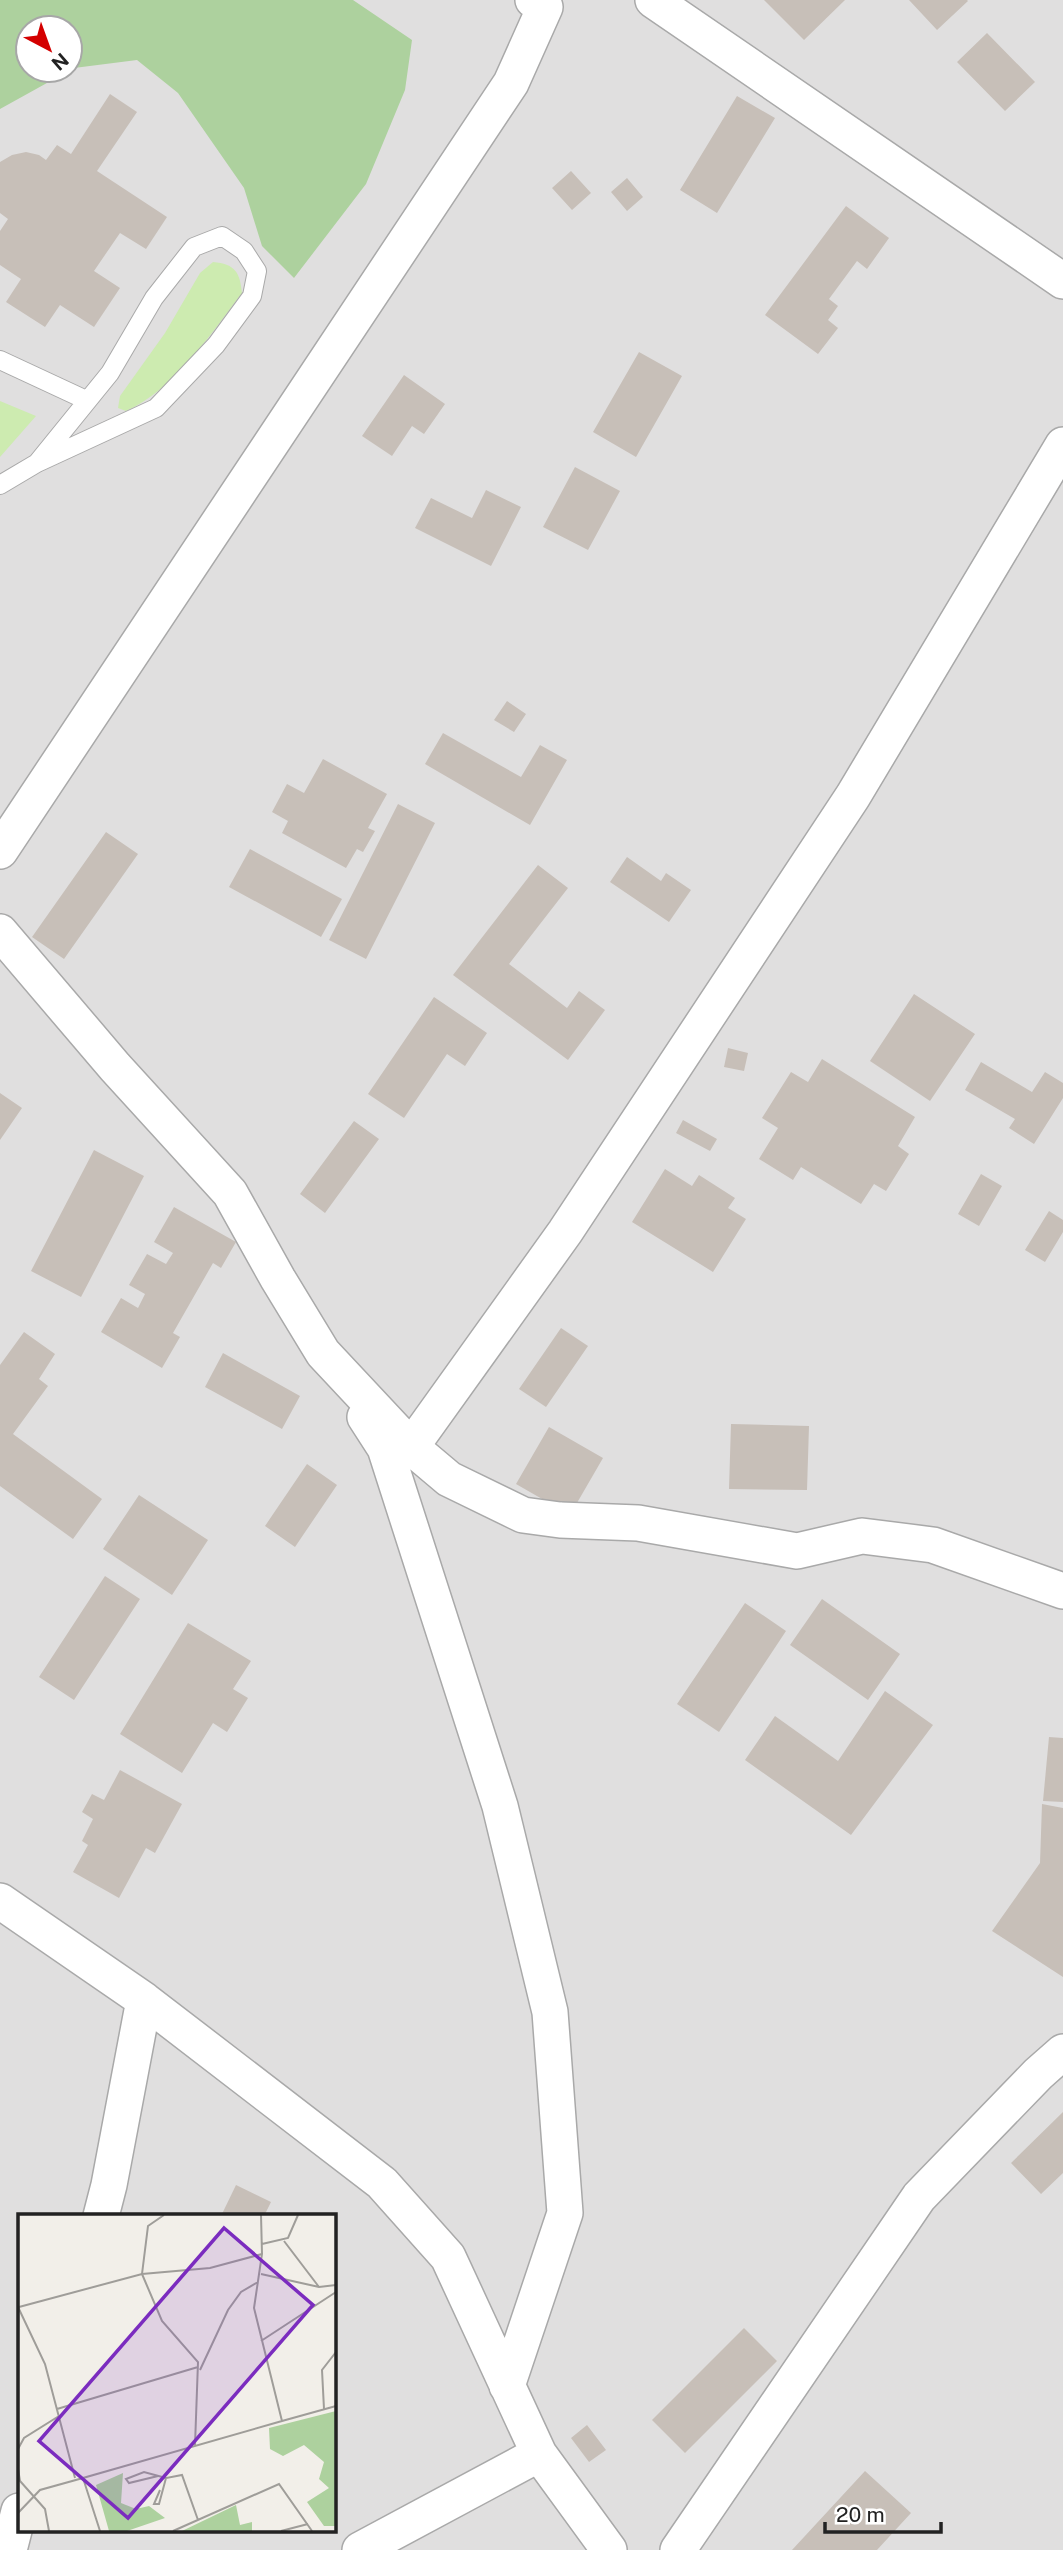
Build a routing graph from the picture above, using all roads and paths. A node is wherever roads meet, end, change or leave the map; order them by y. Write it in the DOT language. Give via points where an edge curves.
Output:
graph roads {
  1 [pos="653,0"];
  2 [pos="543,2"];
  3 [pos="1063,281"];
  4 [pos="0,360"];
  5 [pos="86,400"];
  6 [pos="1063,444"];
  7 [pos="37,463"];
  8 [pos="0,485"];
  9 [pos="0,851"];
  10 [pos="0,932"];
  11 [pos="323,1353"];
  12 [pos="411,1447"];
  13 [pos="1063,1591"];
  14 [pos="0,1900"];
  15 [pos="144,2000"];
  16 [pos="1063,2052"];
  17 [pos="102,2214"];
  18 [pos="507,2386"];
  19 [pos="539,2454"];
  20 [pos="18,2515"];
  21 [pos="9,2550"];
  22 [pos="360,2550"];
  23 [pos="609,2550"];
  24 [pos="678,2550"];
  1 -- 3 [label="street"];
  2 -- 9 [label="street" via="511,83"];
  4 -- 5 [label="lane"];
  5 -- 7 [label="lane"];
  5 -- 7 [label="lane" via="110,373 154,298 194,247 222,236 244,251 257,271 252,296 216,345 156,408"];
  6 -- 12 [label="street" via="853,796 565,1232"];
  7 -- 8 [label="lane"];
  10 -- 11 [label="street" via="230,1193"];
  11 -- 12 [label="street"];
  11 -- 18 [label="street" via="385,1448 500,1806 550,2012 565,2213"];
  12 -- 13 [label="street" via="449,1479 523,1515 638,1523 797,1551 862,1536 933,1545"];
  14 -- 15 [label="street"];
  15 -- 17 [label="street"];
  15 -- 18 [label="street" via="382,2183 448,2257"];
  16 -- 24 [label="street" via="919,2197"];
  18 -- 19 [label="street"];
  19 -- 22 [label="street"];
  19 -- 23 [label="street"];
  20 -- 21 [label="street"];
}
